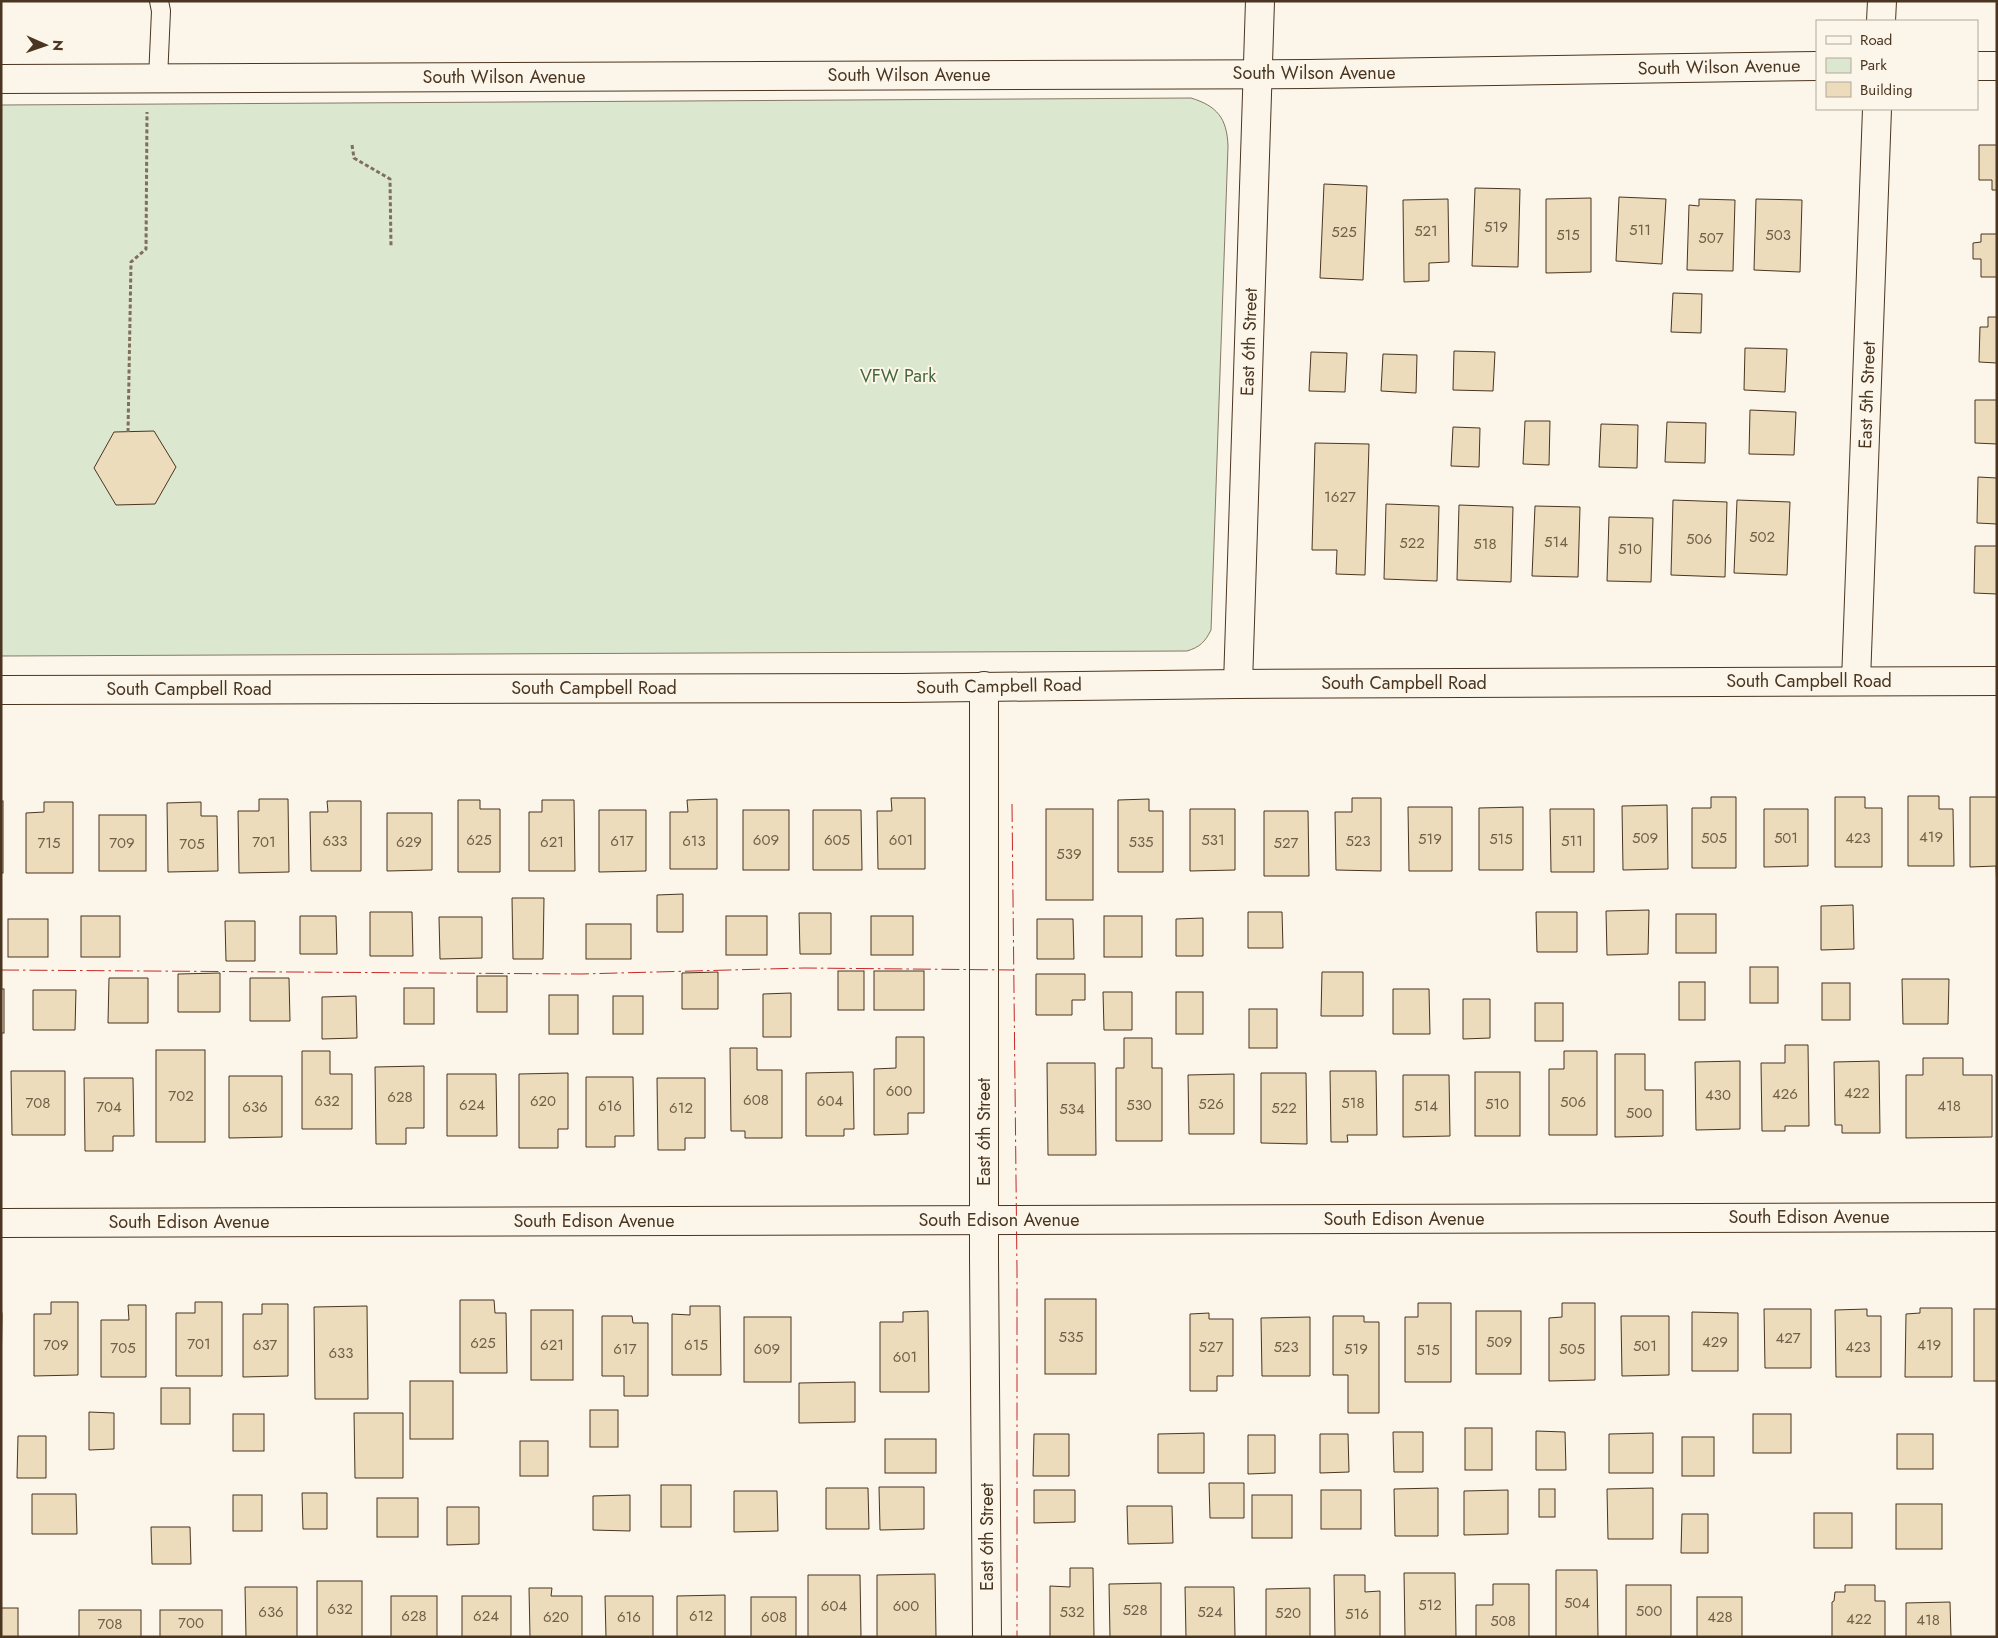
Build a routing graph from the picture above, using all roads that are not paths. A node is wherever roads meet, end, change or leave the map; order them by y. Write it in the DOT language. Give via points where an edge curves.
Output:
graph roads {
  1 [pos="159,1"];
  2 [pos="1260,1"];
  3 [pos="1882,1"];
  4 [pos="1882,20"];
  5 [pos="1816,66"];
  6 [pos="1978,66"];
  7 [pos="1997,66"];
  8 [pos="1258,73"];
  9 [pos="1,79"];
  10 [pos="153,79"];
  11 [pos="1877,110"];
  12 [pos="1856,681"];
  13 [pos="1997,681"];
  14 [pos="1238,684"];
  15 [pos="984,686"];
  16 [pos="1,690"];
  17 [pos="1997,1217"];
  18 [pos="984,1220"];
  19 [pos="1,1223"];
  20 [pos="987,1637"];
  1 -- 10 [label="lane" via="161,11"];
  2 -- 8 [label="street, East 6th Street"];
  3 -- 4 [label="street"];
  5 -- 8 [label="street, South Wilson Avenue"];
  6 -- 7 [label="street"];
  8 -- 10 [label="street, South Wilson Avenue"];
  8 -- 14 [label="street, East 6th Street"];
  9 -- 10 [label="street, South Wilson Avenue"];
  11 -- 12 [label="street, East 5th Street"];
  12 -- 13 [label="street, South Campbell Road"];
  12 -- 14 [label="street, South Campbell Road"];
  14 -- 15 [label="street, South Campbell Road"];
  15 -- 16 [label="street, South Campbell Road"];
  15 -- 18 [label="street, East 6th Street"];
  17 -- 18 [label="street, South Edison Avenue"];
  18 -- 19 [label="street, South Edison Avenue"];
  18 -- 20 [label="street, East 6th Street"];
}
